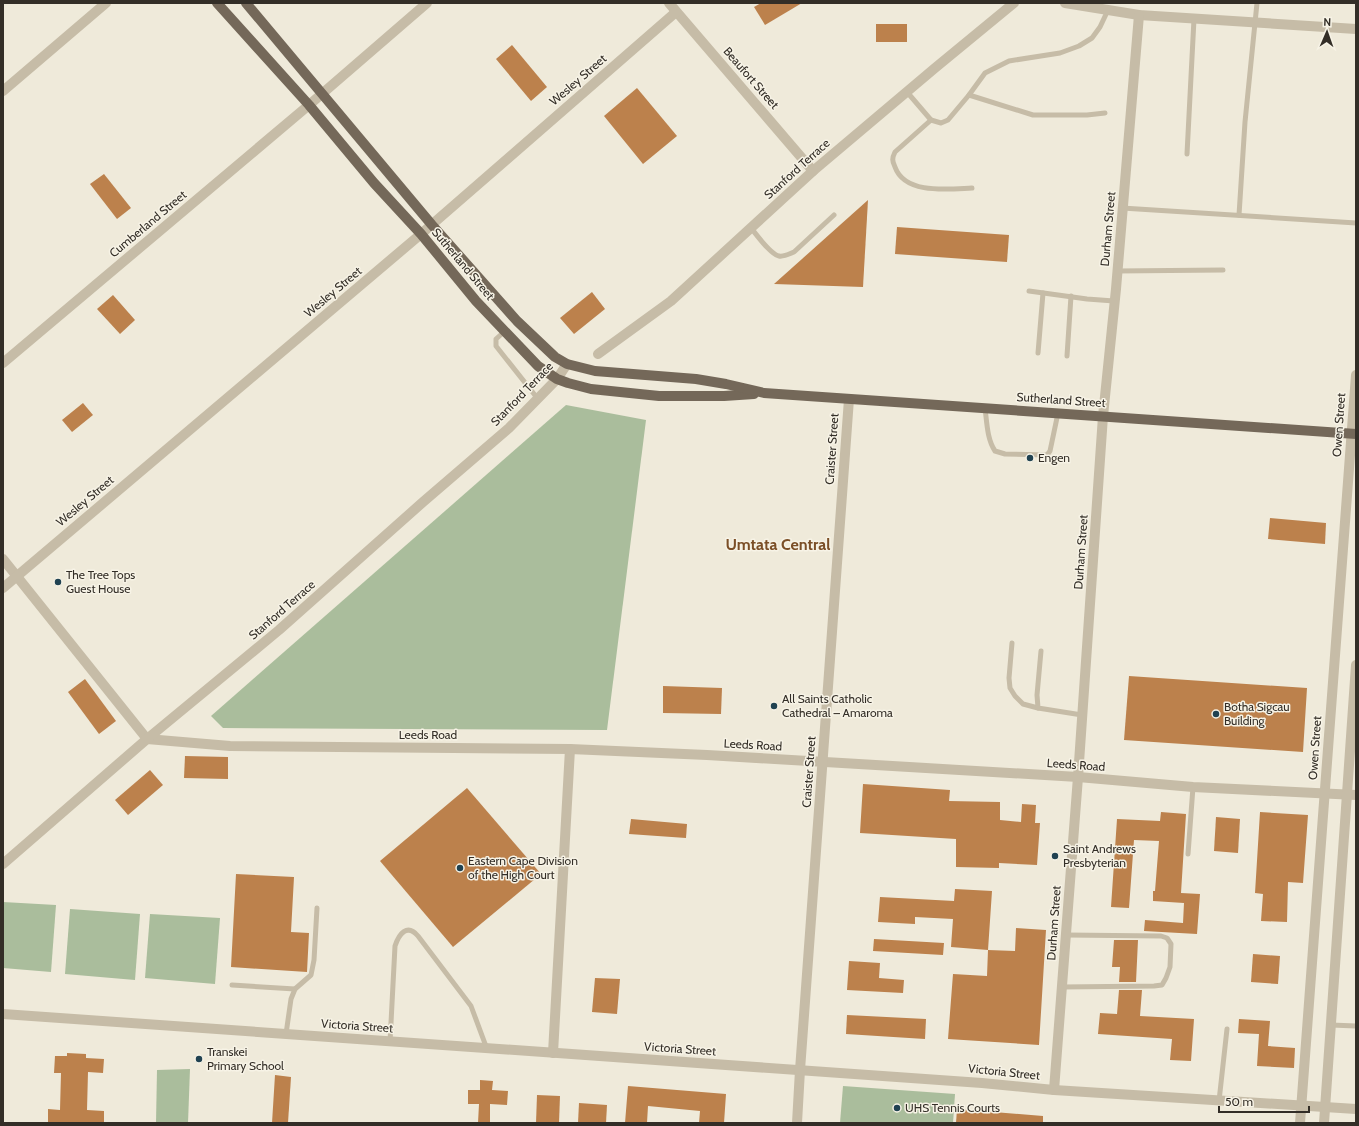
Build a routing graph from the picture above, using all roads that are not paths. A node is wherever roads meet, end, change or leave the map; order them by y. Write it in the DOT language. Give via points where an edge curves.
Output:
graph roads {
  1 [pos="106,3"];
  2 [pos="217,3"];
  3 [pos="246,3"];
  4 [pos="427,3"];
  5 [pos="669,3"];
  6 [pos="1014,3"];
  7 [pos="1065,3"];
  8 [pos="1257,3"];
  9 [pos="1108,10"];
  10 [pos="676,12"];
  11 [pos="1139,15"];
  12 [pos="1194,19"];
  13 [pos="1255,23"];
  14 [pos="1356,29"];
  15 [pos="3,91"];
  16 [pos="907,92"];
  17 [pos="323,94"];
  18 [pos="969,95"];
  19 [pos="309,105"];
  20 [pos="1105,113"];
  21 [pos="931,120"];
  22 [pos="1187,154"];
  23 [pos="813,171"];
  24 [pos="972,188"];
  25 [pos="1122,208"];
  26 [pos="834,215"];
  27 [pos="1239,215"];
  28 [pos="1356,224"];
  29 [pos="432,225"];
  30 [pos="751,228"];
  31 [pos="421,234"];
  32 [pos="1223,270"];
  33 [pos="1117,271"];
  34 [pos="1030,291"];
  35 [pos="1043,293"];
  36 [pos="1070,296"];
  37 [pos="1114,301"];
  38 [pos="505,331"];
  39 [pos="1038,353"];
  40 [pos="598,354"];
  41 [pos="1067,356"];
  42 [pos="3,363"];
  43 [pos="567,364"];
  44 [pos="1356,375"];
  45 [pos="557,379"];
  46 [pos="764,393"];
  47 [pos="538,398"];
  48 [pos="848,399"];
  49 [pos="985,408"];
  50 [pos="1058,413"];
  51 [pos="1103,416"];
  52 [pos="1354,434"];
  53 [pos="3,559"];
  54 [pos="17,575"];
  55 [pos="3,588"];
  56 [pos="1012,643"];
  57 [pos="1041,651"];
  58 [pos="1356,665"];
  59 [pos="1038,708"];
  60 [pos="1082,715"];
  61 [pos="147,739"];
  62 [pos="570,749"];
  63 [pos="823,762"];
  64 [pos="1078,777"];
  65 [pos="1193,787"];
  66 [pos="1325,793"];
  67 [pos="1352,795"];
  68 [pos="1188,854"];
  69 [pos="3,864"];
  70 [pos="317,908"];
  71 [pos="1066,935"];
  72 [pos="232,985"];
  73 [pos="1062,988"];
  74 [pos="295,989"];
  75 [pos="3,1014"];
  76 [pos="1331,1025"];
  77 [pos="1356,1026"];
  78 [pos="1227,1029"];
  79 [pos="286,1034"];
  80 [pos="390,1042"];
  81 [pos="487,1048"];
  82 [pos="553,1053"];
  83 [pos="800,1070"];
  84 [pos="1054,1090"];
  85 [pos="1219,1101"];
  86 [pos="1302,1106"];
  87 [pos="1326,1107"];
  88 [pos="1356,1109"];
  89 [pos="797,1123"];
  90 [pos="1300,1123"];
  91 [pos="1324,1123"];
  1 -- 15 [label="street"];
  2 -- 19 [label="main road, Sutherland Street"];
  3 -- 17 [label="main road, Sutherland Street"];
  4 -- 17 [label="street, Cumberland Street"];
  5 -- 10 [label="street, Beaufort Street"];
  6 -- 16 [label="street, Stanford Terrace"];
  7 -- 9 [label="street"];
  8 -- 13 [label="lane"];
  9 -- 11 [label="street"];
  9 -- 18 [label="lane" via="1092,38 1079,46 1060,53 1003,64 985,73"];
  10 -- 23 [label="street, Beaufort Street"];
  10 -- 29 [label="street, Wesley Street"];
  11 -- 12 [label="street"];
  11 -- 25 [label="street, Durham Street"];
  12 -- 13 [label="street"];
  12 -- 22 [label="lane"];
  13 -- 14 [label="street"];
  13 -- 27 [label="lane"];
  16 -- 21 [label="lane"];
  16 -- 23 [label="street, Stanford Terrace"];
  17 -- 19 [label="street, Cumberland Street"];
  17 -- 29 [label="main road, Sutherland Street"];
  18 -- 20 [label="lane" via="1033,115"];
  18 -- 21 [label="lane" via="948,120 941,124"];
  19 -- 31 [label="main road, Sutherland Street" via="374,183"];
  19 -- 42 [label="street, Cumberland Street"];
  21 -- 24 [label="lane" via="895,152 892,157 897,174 908,182 925,188"];
  23 -- 30 [label="street, Stanford Terrace"];
  25 -- 27 [label="lane"];
  25 -- 33 [label="street, Durham Street"];
  26 -- 30 [label="lane" via="794,252 780,256 774,254"];
  27 -- 28 [label="lane"];
  29 -- 31 [label="street, Wesley Street"];
  29 -- 43 [label="main road, Sutherland Street" via="517,322 548,351"];
  30 -- 40 [label="street, Stanford Terrace" via="671,301"];
  31 -- 38 [label="main road, Sutherland Street" via="476,301"];
  31 -- 54 [label="street, Wesley Street"];
  32 -- 33 [label="lane"];
  33 -- 37 [label="street, Durham Street"];
  34 -- 35 [label="lane"];
  35 -- 36 [label="lane"];
  35 -- 39 [label="lane"];
  36 -- 37 [label="lane"];
  36 -- 41 [label="lane"];
  37 -- 51 [label="street, Durham Street"];
  38 -- 45 [label="main road, Sutherland Street" via="538,366"];
  38 -- 47 [label="lane" via="496,339 496,346"];
  43 -- 45 [label="street, Stanford Terrace"];
  43 -- 46 [label="main road, Sutherland Street" via="595,371 726,384"];
  44 -- 52 [label="street, Owen Street"];
  45 -- 46 [label="main road, Sutherland Street" via="591,389 659,396"];
  45 -- 47 [label="street, Stanford Terrace"];
  46 -- 48 [label="main road, Sutherland Street"];
  47 -- 61 [label="street, Stanford Terrace" via="509,428 280,630"];
  48 -- 49 [label="main road, Sutherland Street"];
  48 -- 63 [label="street, Craister Street"];
  49 -- 50 [label="main road, Sutherland Street"];
  49 -- 50 [label="lane" via="991,446 995,451 1005,454 1047,455"];
  50 -- 51 [label="main road, Sutherland Street"];
  51 -- 52 [label="main road, Sutherland Street"];
  51 -- 60 [label="street, Durham Street"];
  52 -- 66 [label="street, Owen Street"];
  53 -- 54 [label="street"];
  54 -- 55 [label="street, Wesley Street"];
  54 -- 61 [label="street"];
  56 -- 59 [label="lane" via="1010,688 1023,704"];
  57 -- 59 [label="lane"];
  58 -- 67 [label="street"];
  59 -- 60 [label="lane"];
  60 -- 64 [label="street, Durham Street"];
  61 -- 62 [label="street, Leeds Road" via="230,746"];
  61 -- 69 [label="street, Stanford Terrace"];
  62 -- 63 [label="street, Leeds Road"];
  62 -- 82 [label="street"];
  63 -- 64 [label="street, Leeds Road"];
  63 -- 83 [label="street, Craister Street"];
  64 -- 65 [label="street, Leeds Road"];
  64 -- 71 [label="street, Durham Street"];
  65 -- 66 [label="street, Leeds Road"];
  65 -- 68 [label="lane"];
  66 -- 67 [label="street, Leeds Road"];
  66 -- 86 [label="street, Owen Street"];
  67 -- 76 [label="street"];
  70 -- 74 [label="lane" via="314,960 310,975"];
  71 -- 73 [label="street, Durham Street"];
  71 -- 73 [label="lane" via="1161,936 1167,938 1171,944 1170,967 1162,984 1154,986"];
  72 -- 74 [label="lane"];
  73 -- 84 [label="street, Durham Street"];
  74 -- 79 [label="lane" via="290,999"];
  75 -- 79 [label="street, Victoria Street"];
  76 -- 77 [label="lane"];
  76 -- 87 [label="street"];
  78 -- 85 [label="lane"];
  79 -- 80 [label="street, Victoria Street"];
  80 -- 81 [label="street, Victoria Street"];
  80 -- 81 [label="lane" via="394,946 397,938 407,930 418,936 471,1006"];
  81 -- 82 [label="street, Victoria Street"];
  82 -- 83 [label="street, Victoria Street"];
  83 -- 84 [label="street, Victoria Street"];
  83 -- 89 [label="street, Craister Street"];
  84 -- 85 [label="street, Victoria Street"];
  85 -- 86 [label="street, Victoria Street"];
  86 -- 87 [label="street, Victoria Street"];
  86 -- 90 [label="street, Owen Street"];
  87 -- 88 [label="street, Victoria Street"];
  87 -- 91 [label="street"];
}
